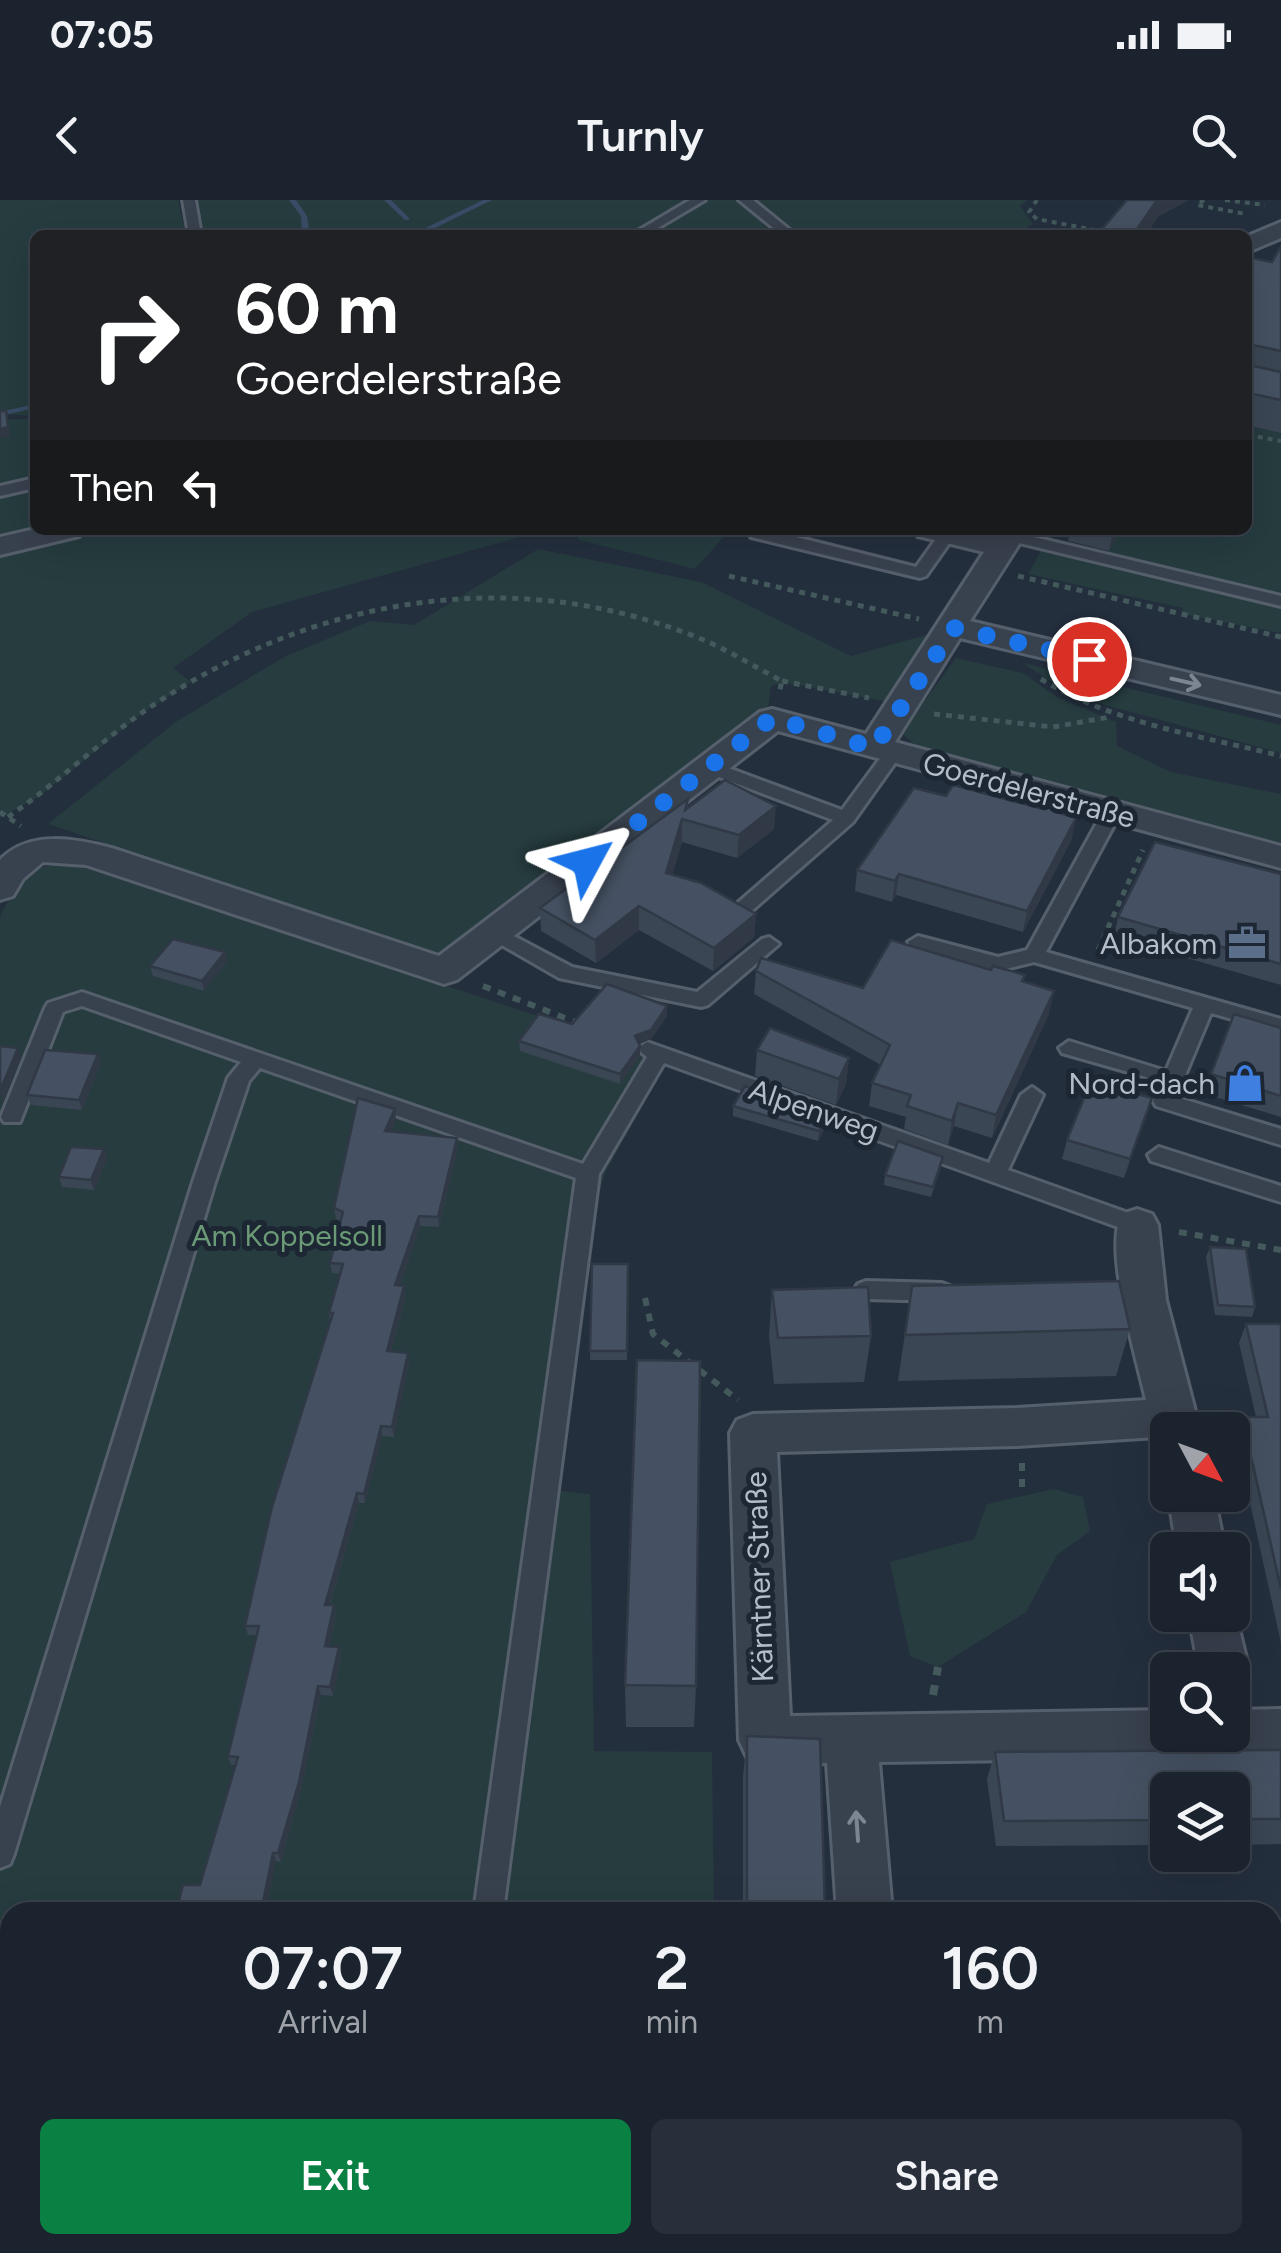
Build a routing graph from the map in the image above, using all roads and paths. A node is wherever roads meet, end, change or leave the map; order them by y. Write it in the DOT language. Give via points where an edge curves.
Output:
graph roads {
  1 [pos="189,200"];
  2 [pos="699,200"];
  3 [pos="745,200"];
  4 [pos="1037,200"];
  5 [pos="1204,200"];
  6 [pos="1225,200"];
  7 [pos="1247,214"];
  8 [pos="1278,217"];
  9 [pos="194,230"];
  10 [pos="645,230"];
  11 [pos="784,230"];
  12 [pos="1096,230"];
  13 [pos="1252,241"];
  14 [pos="1252,436"];
  15 [pos="1281,441"];
  16 [pos="30,484"];
  17 [pos="0,490"];
  18 [pos="47,535"];
  19 [pos="761,535"];
  20 [pos="937,535"];
  21 [pos="952,535"];
  22 [pos="0,546"];
  23 [pos="1003,546"];
  24 [pos="729,576"];
  25 [pos="1281,600"];
  26 [pos="954,628"];
  27 [pos="1281,637"];
  28 [pos="1038,677"];
  29 [pos="782,682"];
  30 [pos="1281,704"];
  31 [pos="904,705"];
  32 [pos="1114,716"];
  33 [pos="772,718"];
  34 [pos="883,751"];
  35 [pos="1281,756"];
  36 [pos="709,767"];
  37 [pos="1112,812"];
  38 [pos="8,817"];
  39 [pos="846,818"];
  40 [pos="1143,850"];
  41 [pos="1281,857"];
  42 [pos="0,888"];
  43 [pos="740,911"];
  44 [pos="495,932"];
  45 [pos="918,942"];
  46 [pos="768,944"];
  47 [pos="1034,956"];
  48 [pos="1089,971"];
  49 [pos="492,990"];
  50 [pos="1205,1004"];
  51 [pos="1281,1026"];
  52 [pos="1069,1048"];
  53 [pos="653,1051"];
  54 [pos="256,1058"];
  55 [pos="1171,1086"];
  56 [pos="1032,1095"];
  57 [pos="12,1118"];
  58 [pos="1281,1137"];
  59 [pos="1159,1155"];
  60 [pos="588,1174"];
  61 [pos="995,1175"];
  62 [pos="1281,1194"];
  63 [pos="1137,1225"];
  64 [pos="1281,1250"];
  65 [pos="866,1290"];
  66 [pos="960,1292"];
  67 [pos="646,1298"];
  68 [pos="1171,1412"];
  69 [pos="1150,1425"];
  70 [pos="753,1433"];
  71 [pos="1150,1734"];
  72 [pos="851,1739"];
  73 [pos="0,1854"];
  74 [pos="489,1902"];
  75 [pos="863,1902"];
  1 -- 9 [label="lane"];
  2 -- 10 [label="lane"];
  3 -- 11 [label="lane"];
  4 -- 12 [label="path" via="1029,212 1037,218"];
  5 -- 7 [label="path" via="1196,205"];
  6 -- 8 [label="path"];
  8 -- 13 [label="street"];
  14 -- 15 [label="path"];
  16 -- 17 [label="lane"];
  18 -- 22 [label="street"];
  19 -- 20 [label="lane" via="920,573"];
  21 -- 23 [label="street"];
  23 -- 25 [label="lane"];
  23 -- 26 [label="street"];
  23 -- 27 [label="path"];
  24 -- 26 [label="path"];
  26 -- 30 [label="street, one-way"];
  26 -- 31 [label="street"];
  28 -- 32 [label="path"];
  29 -- 31 [label="path"];
  29 -- 33 [label="path"];
  29 -- 38 [label="path" via="690,634 605,609 522,599 402,604 334,617 191,682"];
  31 -- 32 [label="path" via="940,716 1053,727"];
  31 -- 34 [label="street"];
  32 -- 35 [label="path"];
  33 -- 34 [label="street, Goerdelerstraße"];
  33 -- 36 [label="street"];
  34 -- 37 [label="street, Goerdelerstraße"];
  34 -- 39 [label="lane"];
  36 -- 39 [label="lane"];
  36 -- 44 [label="street"];
  37 -- 41 [label="street, Goerdelerstraße"];
  37 -- 47 [label="lane"];
  39 -- 43 [label="lane"];
  40 -- 48 [label="path"];
  42 -- 44 [label="street" via="22,859 62,848 444,971"];
  44 -- 46 [label="lane" via="566,972 700,1000"];
  45 -- 47 [label="lane" via="998,964"];
  47 -- 48 [label="lane"];
  48 -- 50 [label="lane"];
  49 -- 53 [label="path"];
  50 -- 51 [label="lane"];
  50 -- 55 [label="lane"];
  52 -- 55 [label="lane" via="1154,1072"];
  53 -- 60 [label="lane"];
  53 -- 61 [label="lane, Alpenweg"];
  54 -- 57 [label="lane" via="75,1000 55,1008"];
  54 -- 60 [label="lane"];
  54 -- 73 [label="lane" via="239,1078 204,1182"];
  55 -- 58 [label="lane" via="1164,1101"];
  56 -- 61 [label="lane"];
  59 -- 62 [label="lane"];
  60 -- 74 [label="lane"];
  61 -- 63 [label="lane, Alpenweg"];
  63 -- 64 [label="path"];
  63 -- 68 [label="street, Kärntner Straße" via="1136,1299"];
  65 -- 66 [label="lane"];
  67 -- 70 [label="path" via="653,1334 740,1401"];
  69 -- 70 [label="street, Kärntner Straße"];
  70 -- 72 [label="street, Kärntner Straße" via="765,1740"];
  71 -- 72 [label="street, Kärntner Straße"];
  75 -- 72 [label="street, one-way"];
}
